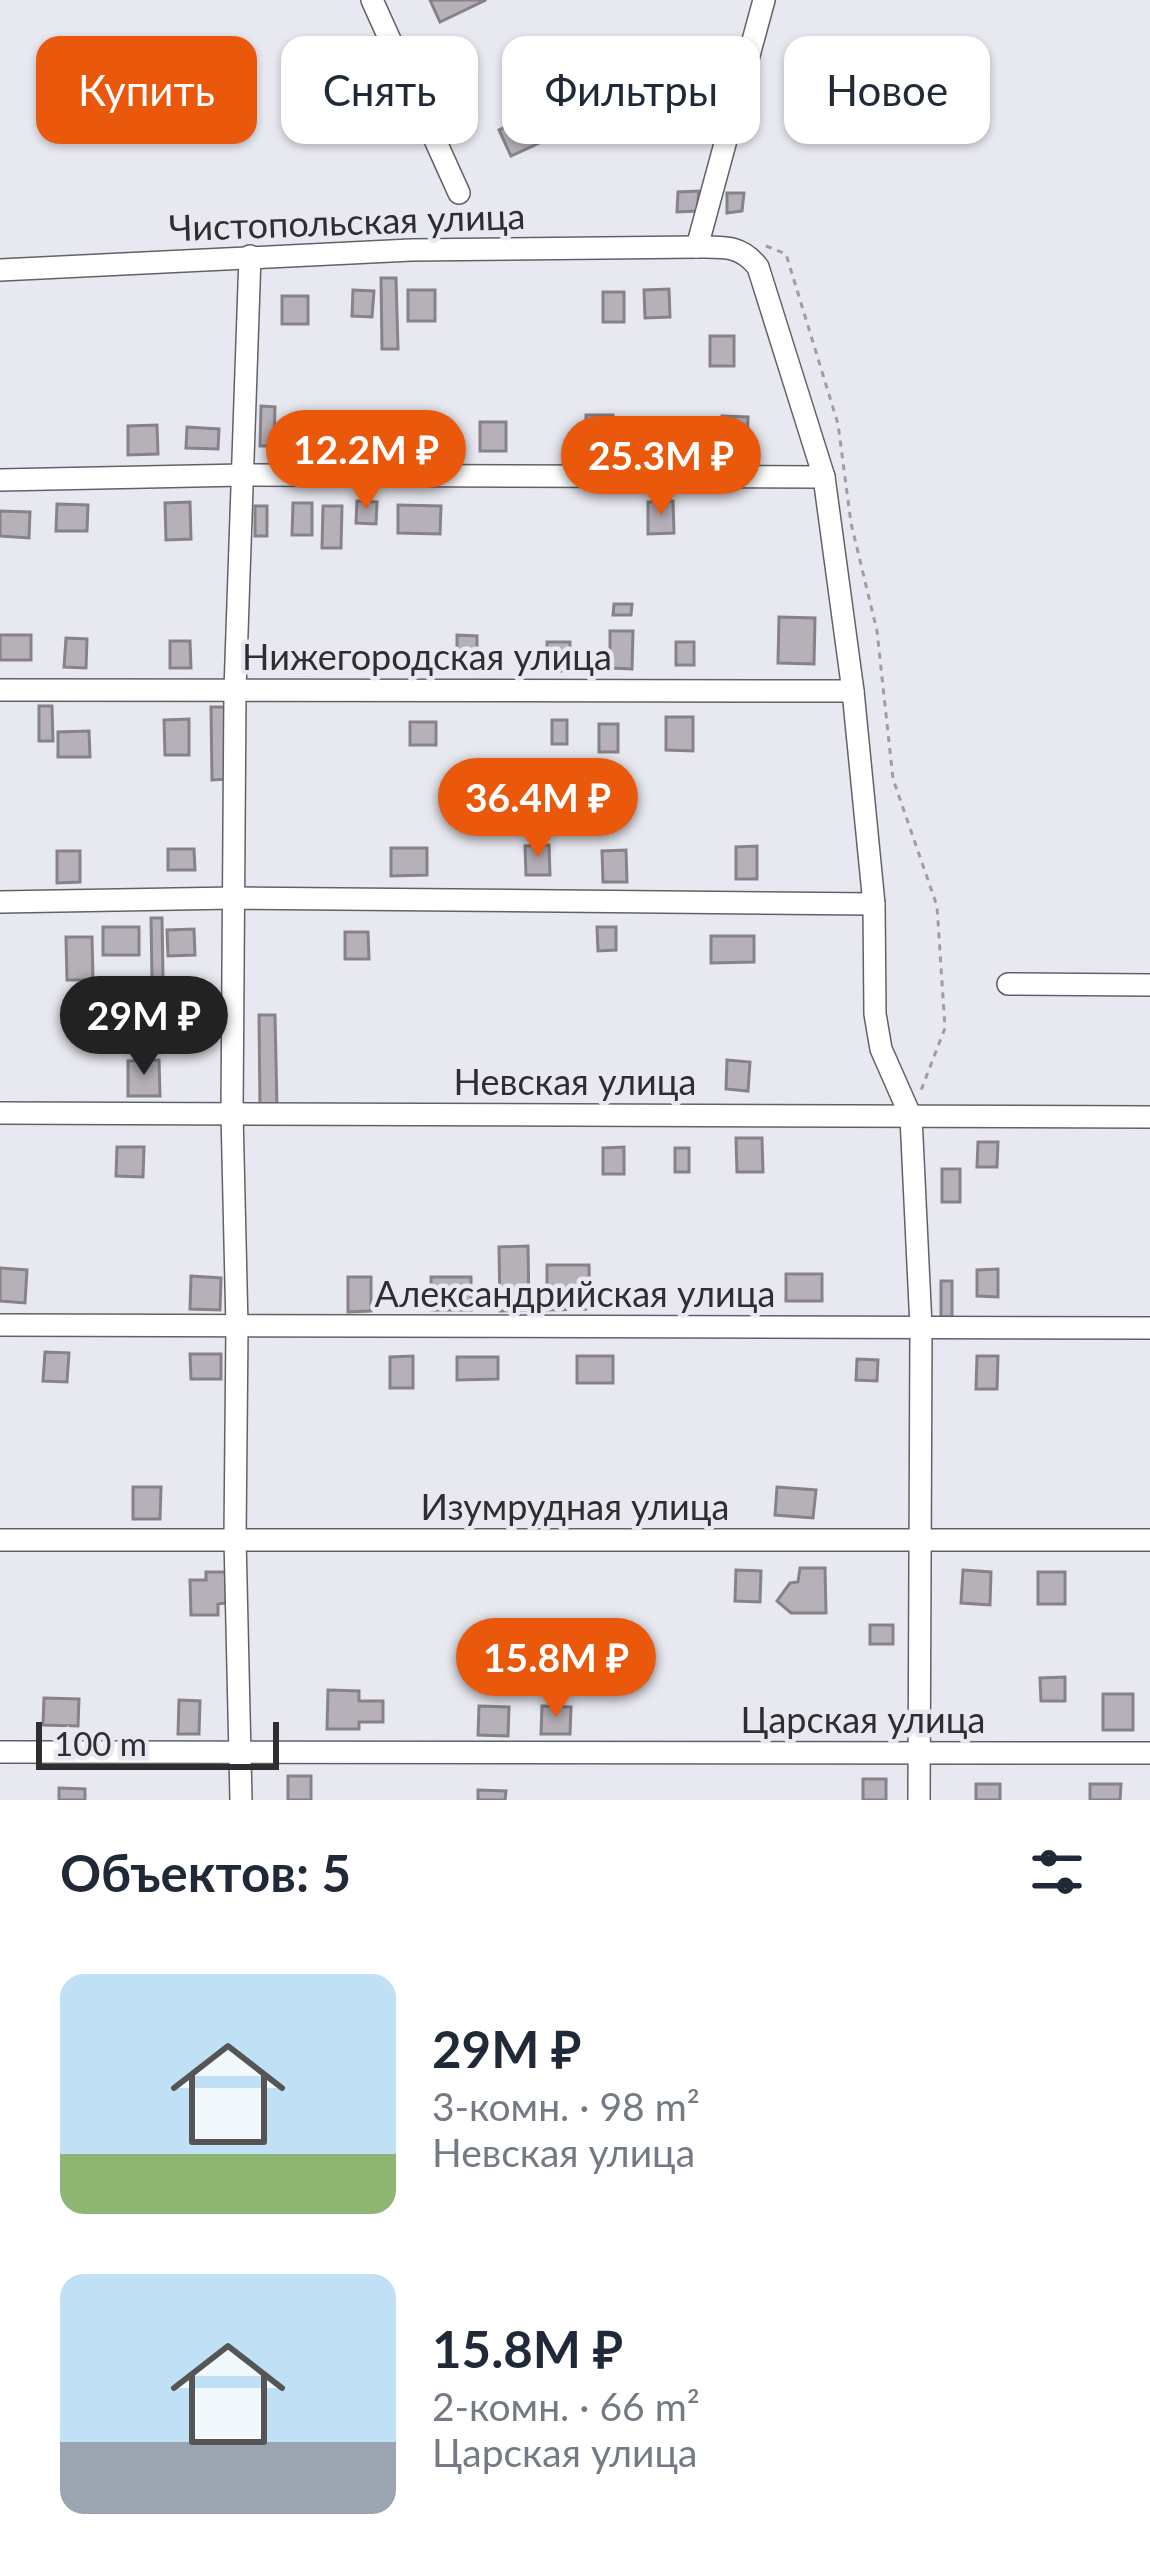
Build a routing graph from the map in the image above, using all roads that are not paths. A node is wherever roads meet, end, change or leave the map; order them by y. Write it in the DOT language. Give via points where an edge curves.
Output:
graph roads {
  1 [pos="372,0"];
  2 [pos="764,0"];
  3 [pos="459,193"];
  4 [pos="698,247"];
  5 [pos="250,256"];
  6 [pos="0,270"];
  7 [pos="243,475"];
  8 [pos="824,477"];
  9 [pos="0,480"];
  10 [pos="0,690"];
  11 [pos="236,690"];
  12 [pos="854,691"];
  13 [pos="234,898"];
  14 [pos="0,902"];
  15 [pos="874,904"];
  16 [pos="1008,984"];
  17 [pos="1150,985"];
  18 [pos="0,1113"];
  19 [pos="232,1113"];
  20 [pos="911,1117"];
  21 [pos="1150,1117"];
  22 [pos="0,1325"];
  23 [pos="238,1327"];
  24 [pos="921,1327"];
  25 [pos="1150,1328"];
  26 [pos="235,1538"];
  27 [pos="0,1540"];
  28 [pos="1150,1540"];
  29 [pos="920,1543"];
  30 [pos="0,1752"];
  31 [pos="242,1752"];
  32 [pos="919,1753"];
  33 [pos="1150,1753"];
  34 [pos="242,1800"];
  35 [pos="919,1800"];
  1 -- 3 [label="street"];
  2 -- 4 [label="street"];
  4 -- 5 [label="street, Чистопольская улица"];
  4 -- 8 [label="street, Чистопольская улица" via="732,248 758,267"];
  5 -- 6 [label="street, Чистопольская улица"];
  5 -- 7 [label="street"];
  7 -- 8 [label="street"];
  7 -- 9 [label="street"];
  7 -- 11 [label="street"];
  8 -- 12 [label="street"];
  10 -- 11 [label="street, Нижегородская улица"];
  11 -- 12 [label="street, Нижегородская улица"];
  11 -- 13 [label="street"];
  12 -- 15 [label="street"];
  13 -- 14 [label="street"];
  13 -- 15 [label="street"];
  13 -- 19 [label="street"];
  15 -- 20 [label="street" via="874,1014"];
  16 -- 17 [label="street"];
  18 -- 19 [label="street, Невская улица"];
  19 -- 20 [label="street, Невская улица"];
  19 -- 23 [label="street"];
  20 -- 21 [label="street, Невская улица"];
  20 -- 24 [label="street"];
  22 -- 23 [label="street, Александрийская улица"];
  23 -- 24 [label="street, Александрийская улица"];
  23 -- 26 [label="street"];
  24 -- 25 [label="street, Александрийская улица"];
  24 -- 29 [label="street"];
  26 -- 27 [label="street, Изумрудная улица"];
  26 -- 29 [label="street, Изумрудная улица"];
  26 -- 31 [label="street"];
  28 -- 29 [label="street, Изумрудная улица"];
  29 -- 32 [label="street"];
  30 -- 31 [label="street, Царская улица"];
  31 -- 32 [label="street, Царская улица"];
  31 -- 34 [label="street"];
  32 -- 33 [label="street, Царская улица"];
  32 -- 35 [label="street"];
}
